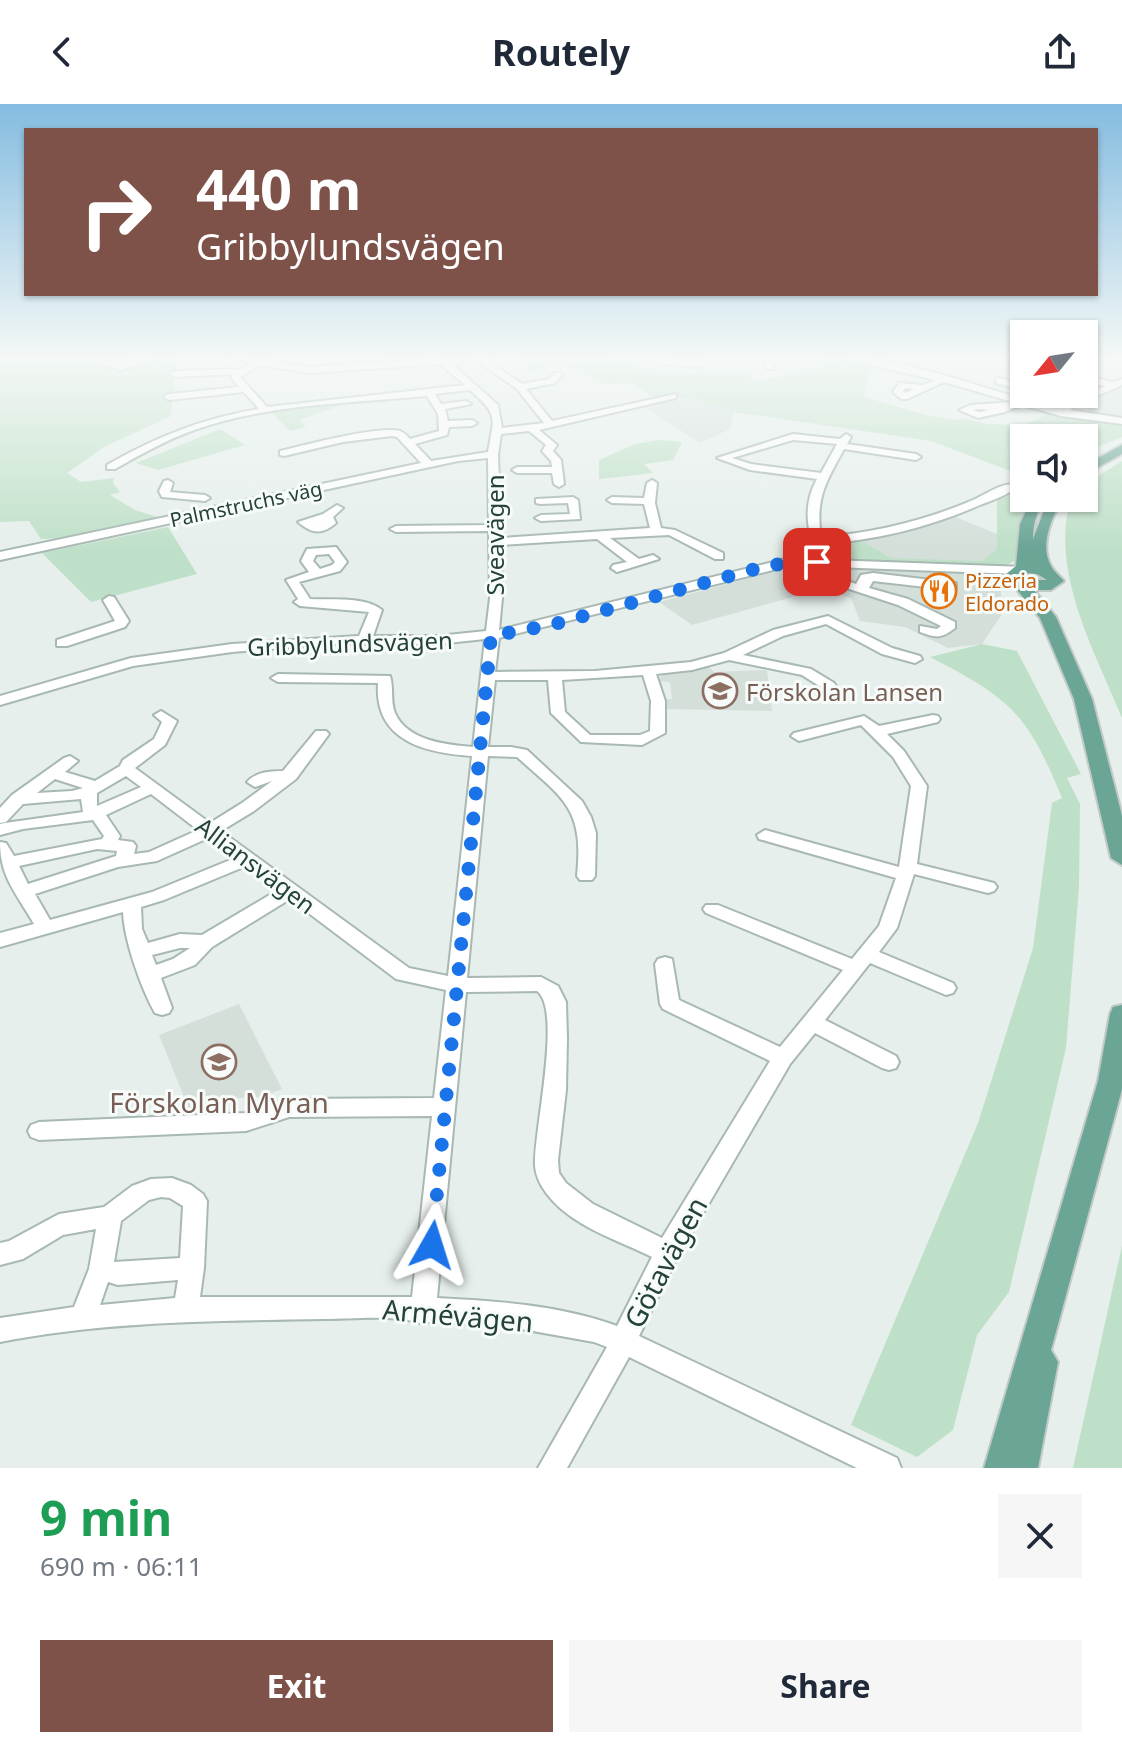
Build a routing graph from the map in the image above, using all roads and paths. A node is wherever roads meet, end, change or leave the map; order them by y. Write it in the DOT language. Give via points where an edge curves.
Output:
graph roads {
  1 [pos="213,422"];
  2 [pos="497,422"];
  3 [pos="547,422"];
  4 [pos="564,422"];
  5 [pos="472,423"];
  6 [pos="444,424"];
  7 [pos="550,425"];
  8 [pos="532,429"];
  9 [pos="498,431"];
  10 [pos="1122,440"];
  11 [pos="409,442"];
  12 [pos="843,442"];
  13 [pos="1122,449"];
  14 [pos="1098,451"];
  15 [pos="284,453"];
  16 [pos="493,455"];
  17 [pos="916,457"];
  18 [pos="1098,463"];
  19 [pos="429,465"];
  20 [pos="111,467"];
  21 [pos="517,470"];
  22 [pos="558,470"];
  23 [pos="825,477"];
  24 [pos="168,483"];
  25 [pos="652,483"];
  26 [pos="559,484"];
  27 [pos="538,485"];
  28 [pos="1010,487"];
  29 [pos="205,498"];
  30 [pos="612,500"];
  31 [pos="540,501"];
  32 [pos="649,501"];
  33 [pos="1030,512"];
  34 [pos="1049,512"];
  35 [pos="331,515"];
  36 [pos="541,518"];
  37 [pos="403,526"];
  38 [pos="494,528"];
  39 [pos="656,531"];
  40 [pos="601,536"];
  41 [pos="542,540"];
  42 [pos="1022,540"];
  43 [pos="816,541"];
  44 [pos="496,542"];
  45 [pos="0,556"];
  46 [pos="719,556"];
  47 [pos="653,559"];
  48 [pos="635,562"];
  49 [pos="827,562"];
  50 [pos="617,568"];
  51 [pos="937,568"];
  52 [pos="316,572"];
  53 [pos="1020,576"];
  54 [pos="1046,580"];
  55 [pos="952,586"];
  56 [pos="856,588"];
  57 [pos="109,600"];
  58 [pos="1048,617"];
  59 [pos="925,629"];
  60 [pos="491,636"];
  61 [pos="364,641"];
  62 [pos="62,643"];
  63 [pos="729,656"];
  64 [pos="915,659"];
  65 [pos="648,672"];
  66 [pos="490,676"];
  67 [pos="555,676"];
  68 [pos="278,678"];
  69 [pos="829,686"];
  70 [pos="0,701"];
  71 [pos="161,715"];
  72 [pos="933,719"];
  73 [pos="879,731"];
  74 [pos="321,734"];
  75 [pos="799,736"];
  76 [pos="481,752"];
  77 [pos="70,761"];
  78 [pos="127,769"];
  79 [pos="54,774"];
  80 [pos="290,776"];
  81 [pos="255,782"];
  82 [pos="153,787"];
  83 [pos="91,788"];
  84 [pos="18,799"];
  85 [pos="97,813"];
  86 [pos="0,818"];
  87 [pos="207,829"];
  88 [pos="0,830"];
  89 [pos="765,835"];
  90 [pos="108,844"];
  91 [pos="88,846"];
  92 [pos="5,855"];
  93 [pos="1122,858"];
  94 [pos="124,859"];
  95 [pos="248,859"];
  96 [pos="87,869"];
  97 [pos="906,871"];
  98 [pos="586,876"];
  99 [pos="988,887"];
  100 [pos="24,891"];
  101 [pos="291,891"];
  102 [pos="132,903"];
  103 [pos="712,909"];
  104 [pos="44,926"];
  105 [pos="0,940"];
  106 [pos="205,942"];
  107 [pos="140,952"];
  108 [pos="861,961"];
  109 [pos="665,964"];
  110 [pos="148,975"];
  111 [pos="458,985"];
  112 [pos="946,988"];
  113 [pos="162,1008"];
  114 [pos="1122,1014"];
  115 [pos="812,1022"];
  116 [pos="783,1058"];
  117 [pos="889,1062"];
  118 [pos="445,1107"];
  119 [pos="39,1131"];
  120 [pos="110,1216"];
  121 [pos="667,1252"];
  122 [pos="0,1254"];
  123 [pos="192,1268"];
  124 [pos="1059,1268"];
  125 [pos="101,1269"];
  126 [pos="186,1309"];
  127 [pos="423,1312"];
  128 [pos="82,1320"];
  129 [pos="0,1330"];
  130 [pos="623,1341"];
  131 [pos="1015,1415"];
  132 [pos="552,1468"];
  133 [pos="887,1468"];
  134 [pos="981,1468"];
  135 [pos="1001,1468"];
  136 [pos="1021,1468"];
  1 -- 20 [label="street" via="147,444"];
  2 -- 9 [label="street"];
  3 -- 7 [label="street"];
  4 -- 7 [label="street"];
  5 -- 6 [label="street"];
  6 -- 11 [label="street" via="444,433"];
  7 -- 8 [label="street"];
  8 -- 9 [label="street"];
  8 -- 22 [label="street" via="552,445 547,451"];
  9 -- 16 [label="street, Sveavägen"];
  10 -- 14 [label="main road"];
  11 -- 15 [label="street" via="400,434 375,434"];
  11 -- 19 [label="street"];
  12 -- 17 [label="street"];
  12 -- 23 [label="street"];
  12 -- 23 [label="street" via="801,436 719,457"];
  13 -- 18 [label="main road"];
  16 -- 19 [label="street, Palmstruchs väg"];
  16 -- 38 [label="street, Sveavägen"];
  19 -- 45 [label="street, Palmstruchs väg"];
  21 -- 22 [label="street"];
  22 -- 26 [label="street"];
  23 -- 43 [label="street" via="812,515"];
  24 -- 29 [label="street" via="166,495"];
  25 -- 32 [label="street"];
  27 -- 31 [label="street"];
  28 -- 43 [label="street" via="926,524"];
  30 -- 32 [label="street"];
  31 -- 36 [label="street"];
  31 -- 36 [label="street" via="573,500 576,517"];
  32 -- 39 [label="street"];
  33 -- 42 [label="main road"];
  34 -- 54 [label="main road" via="1040,531"];
  35 -- 35 [label="street" via="340,530 327,533 310,528 305,520"];
  36 -- 41 [label="street"];
  37 -- 38 [label="street"];
  38 -- 44 [label="street, Sveavägen"];
  39 -- 40 [label="street"];
  39 -- 46 [label="street" via="671,532"];
  40 -- 41 [label="street"];
  40 -- 48 [label="street"];
  41 -- 44 [label="street"];
  42 -- 51 [label="street" via="1018,560 1008,567"];
  42 -- 53 [label="main road"];
  43 -- 49 [label="street"];
  44 -- 60 [label="street, Sveavägen"];
  47 -- 48 [label="street"];
  48 -- 50 [label="street"];
  49 -- 51 [label="street, Gribbylundsvägen"];
  49 -- 56 [label="street" via="832,579"];
  49 -- 60 [label="street, Gribbylundsvägen" via="770,565 551,625"];
  51 -- 53 [label="street, Gribbylundsvägen"];
  52 -- 61 [label="street" via="292,580 303,602 376,610"];
  53 -- 54 [label="main road"];
  53 -- 58 [label="main road"];
  54 -- 58 [label="main road"];
  55 -- 56 [label="street" via="873,577"];
  56 -- 59 [label="street" via="903,602 950,625 939,634"];
  57 -- 62 [label="street" via="120,624"];
  58 -- 93 [label="main road" via="1083,699"];
  60 -- 61 [label="street, Gribbylundsvägen"];
  60 -- 66 [label="street, Sveavägen"];
  61 -- 70 [label="street, Gribbylundsvägen" via="296,641 155,658"];
  63 -- 64 [label="street" via="778,633 828,620 887,651"];
  63 -- 65 [label="street"];
  63 -- 69 [label="street" via="806,672"];
  65 -- 67 [label="street"];
  65 -- 67 [label="street" via="655,682 660,721 657,733 642,740 586,739 558,713"];
  66 -- 67 [label="street"];
  66 -- 76 [label="street, Sveavägen"];
  68 -- 76 [label="street" via="389,673 383,709 393,726 437,746"];
  71 -- 78 [label="street" via="170,721 160,742"];
  72 -- 73 [label="street"];
  73 -- 75 [label="street" via="864,720"];
  73 -- 97 [label="street, Götavägen" via="919,786"];
  74 -- 80 [label="street"];
  76 -- 98 [label="street" via="522,753 576,803 587,819 591,843"];
  76 -- 111 [label="street, Sveavägen"];
  77 -- 79 [label="street"];
  78 -- 82 [label="street, Alliansvägen"];
  78 -- 83 [label="street"];
  79 -- 83 [label="street"];
  79 -- 84 [label="street"];
  80 -- 81 [label="street"];
  80 -- 87 [label="street" via="265,797"];
  82 -- 85 [label="street"];
  82 -- 87 [label="street, Alliansvägen"];
  83 -- 84 [label="street"];
  83 -- 85 [label="street" via="89,808"];
  84 -- 86 [label="street"];
  85 -- 88 [label="street"];
  85 -- 90 [label="street" via="112,836"];
  87 -- 94 [label="street" via="156,856"];
  87 -- 95 [label="street, Alliansvägen"];
  89 -- 97 [label="street"];
  90 -- 91 [label="street"];
  90 -- 94 [label="street" via="127,846"];
  91 -- 92 [label="street"];
  91 -- 96 [label="street" via="76,860"];
  92 -- 100 [label="street"];
  94 -- 96 [label="street"];
  95 -- 101 [label="street, Alliansvägen"];
  95 -- 102 [label="street"];
  96 -- 100 [label="street"];
  97 -- 99 [label="street"];
  97 -- 108 [label="street, Götavägen" via="888,928"];
  100 -- 104 [label="street"];
  101 -- 106 [label="street"];
  101 -- 111 [label="street, Alliansvägen" via="403,974"];
  102 -- 104 [label="street"];
  102 -- 107 [label="street"];
  103 -- 108 [label="street"];
  104 -- 105 [label="street"];
  106 -- 107 [label="street" via="180,941"];
  106 -- 110 [label="street" via="190,959"];
  107 -- 110 [label="street"];
  108 -- 112 [label="street"];
  108 -- 115 [label="street, Götavägen"];
  109 -- 116 [label="street" via="670,1004"];
  110 -- 113 [label="street"];
  111 -- 118 [label="street, Sveavägen"];
  111 -- 121 [label="street, Alliansvägen" via="541,984 551,991 556,1002 557,1091 548,1177 581,1208"];
  114 -- 124 [label="main road" via="1111,1081"];
  115 -- 116 [label="street, Götavägen"];
  115 -- 117 [label="street"];
  116 -- 121 [label="street, Götavägen"];
  118 -- 119 [label="street" via="289,1108 246,1122"];
  118 -- 127 [label="street, Sveavägen"];
  120 -- 122 [label="street" via="59,1225"];
  120 -- 123 [label="street" via="134,1194 157,1186 182,1190 195,1201"];
  120 -- 125 [label="street"];
  121 -- 130 [label="street, Götavägen"];
  123 -- 125 [label="street" via="118,1274"];
  123 -- 126 [label="street"];
  124 -- 131 [label="main road"];
  124 -- 136 [label="main road"];
  125 -- 128 [label="street"];
  126 -- 127 [label="street, Armévägen" via="371,1307"];
  126 -- 128 [label="street, Armévägen"];
  127 -- 130 [label="street, Armévägen" via="499,1313 594,1330"];
  128 -- 129 [label="street, Armévägen"];
  130 -- 132 [label="street, Götavägen"];
  130 -- 133 [label="street, Armévägen"];
  131 -- 134 [label="street"];
  131 -- 135 [label="main road"];
}
